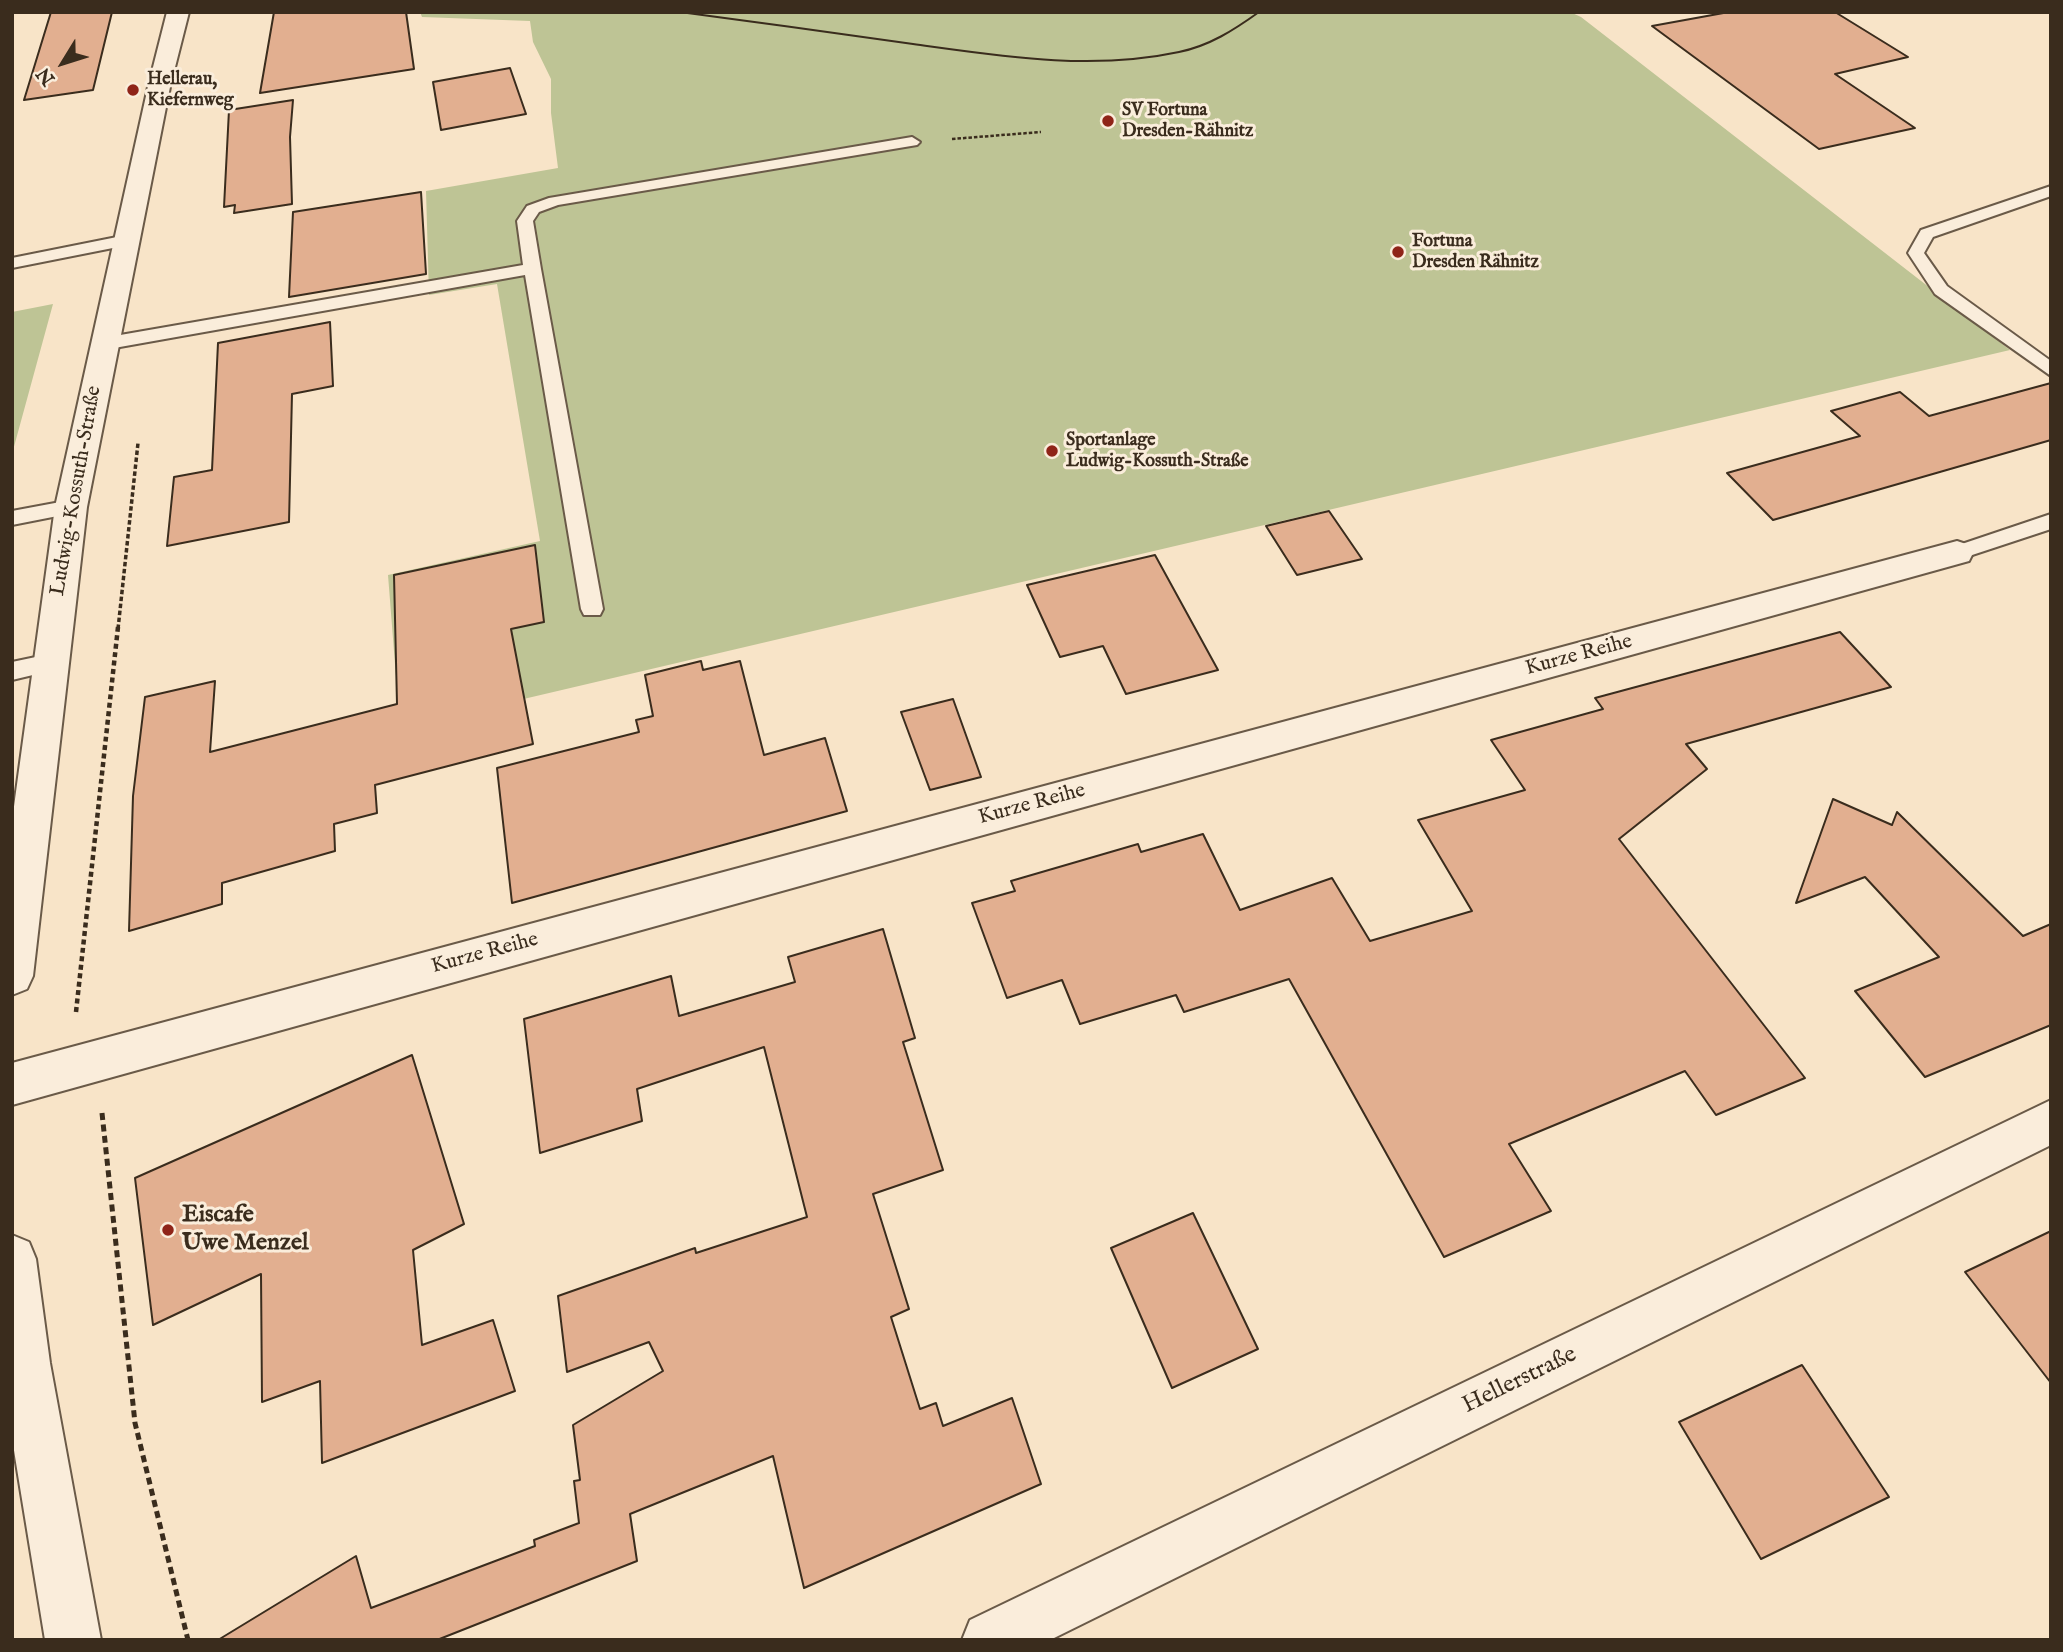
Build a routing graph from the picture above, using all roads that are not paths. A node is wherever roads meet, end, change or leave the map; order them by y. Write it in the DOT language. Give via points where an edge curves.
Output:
graph roads {
  1 [pos="178,12"];
  2 [pos="912,142"];
  3 [pos="2051,191"];
  4 [pos="127,240"];
  5 [pos="12,263"];
  6 [pos="532,269"];
  7 [pos="103,345"];
  8 [pos="2051,370"];
  9 [pos="71,507"];
  10 [pos="12,518"];
  11 [pos="2051,521"];
  12 [pos="1957,553"];
  13 [pos="592,609"];
  14 [pos="50,663"];
  15 [pos="12,671"];
  16 [pos="12,976"];
  17 [pos="12,1084"];
  18 [pos="2051,1122"];
  19 [pos="12,1259"];
  20 [pos="73,1640"];
  21 [pos="990,1640"];
  1 -- 4 [label="street, Ludwig-Kossuth-Straße"];
  2 -- 6 [label="lane" via="555,201 533,209 525,221"];
  3 -- 8 [label="lane" via="1927,234 1916,253 1941,290"];
  4 -- 5 [label="lane"];
  4 -- 7 [label="street, Ludwig-Kossuth-Straße"];
  6 -- 7 [label="lane"];
  6 -- 13 [label="lane"];
  7 -- 9 [label="street, Ludwig-Kossuth-Straße"];
  9 -- 10 [label="lane"];
  9 -- 14 [label="street, Ludwig-Kossuth-Straße"];
  11 -- 12 [label="lane, Kurze Reihe"];
  12 -- 17 [label="street, Kurze Reihe"];
  14 -- 15 [label="lane"];
  14 -- 16 [label="street, Ludwig-Kossuth-Straße"];
  18 -- 21 [label="street, Hellerstraße"];
  19 -- 20 [label="street"];
}
